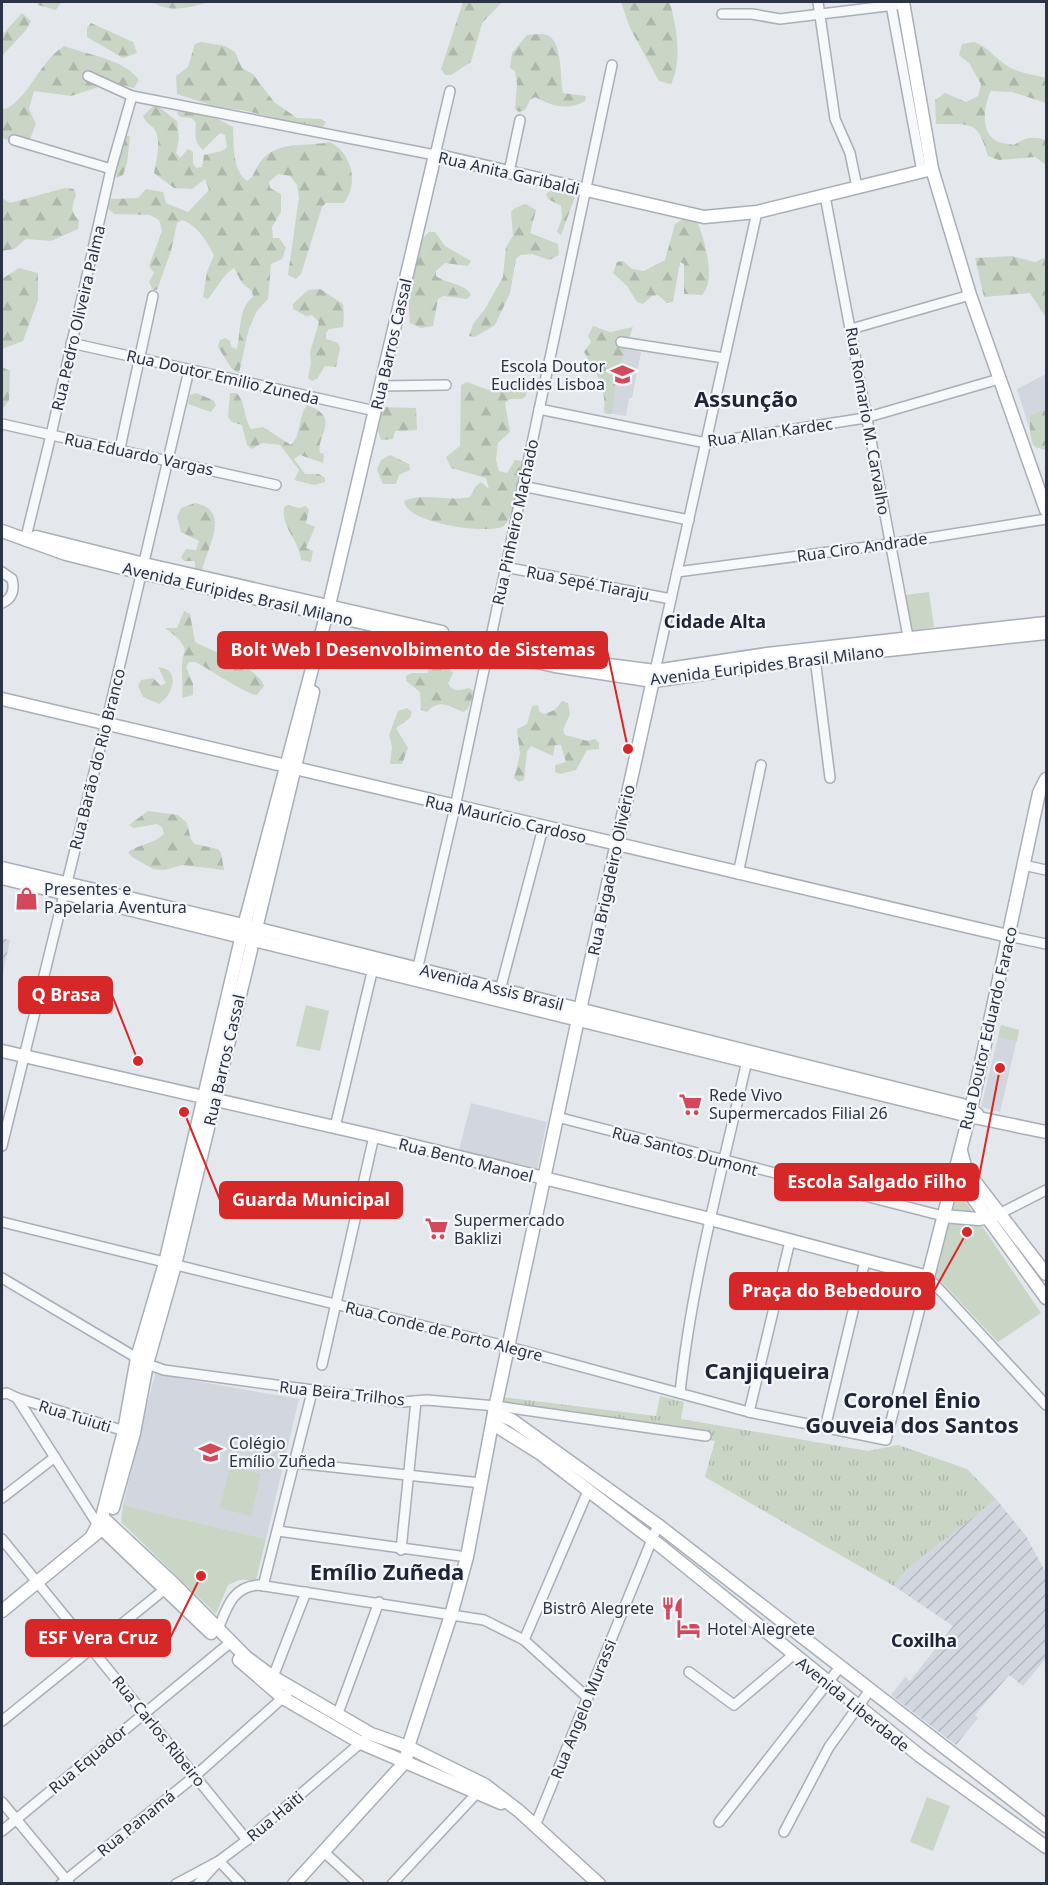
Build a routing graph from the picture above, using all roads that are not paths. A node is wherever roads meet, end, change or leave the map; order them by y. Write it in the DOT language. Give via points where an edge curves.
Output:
graph roads {
  1 [pos="818,2"];
  2 [pos="899,3"];
  3 [pos="722,15"];
  4 [pos="820,15"];
  5 [pos="612,65"];
  6 [pos="88,75"];
  7 [pos="450,91"];
  8 [pos="132,96"];
  9 [pos="520,120"];
  10 [pos="14,140"];
  11 [pos="435,155"];
  12 [pos="111,169"];
  13 [pos="927,171"];
  14 [pos="509,172"];
  15 [pos="857,187"];
  16 [pos="585,190"];
  17 [pos="825,196"];
  18 [pos="757,212"];
  19 [pos="970,295"];
  20 [pos="153,296"];
  21 [pos="851,329"];
  22 [pos="621,342"];
  23 [pos="71,343"];
  24 [pos="724,358"];
  25 [pos="139,359"];
  26 [pos="189,370"];
  27 [pos="999,379"];
  28 [pos="446,385"];
  29 [pos="381,386"];
  30 [pos="539,409"];
  31 [pos="375,411"];
  32 [pos="865,418"];
  33 [pos="2,424"];
  34 [pos="51,435"];
  35 [pos="706,443"];
  36 [pos="120,448"];
  37 [pos="169,460"];
  38 [pos="276,485"];
  39 [pos="522,486"];
  40 [pos="1047,510"];
  41 [pos="1047,519"];
  42 [pos="688,520"];
  43 [pos="3,530"];
  44 [pos="25,537"];
  45 [pos="890,544"];
  46 [pos="505,567"];
  47 [pos="143,569"];
  48 [pos="2,572"];
  49 [pos="677,572"];
  50 [pos="671,599"];
  51 [pos="2,603"];
  52 [pos="329,607"];
  53 [pos="1047,623"];
  54 [pos="1010,632"];
  55 [pos="1047,633"];
  56 [pos="909,642"];
  57 [pos="489,647"];
  58 [pos="867,648"];
  59 [pos="815,658"];
  60 [pos="768,659"];
  61 [pos="654,676"];
  62 [pos="2,699"];
  63 [pos="106,724"];
  64 [pos="761,765"];
  65 [pos="290,769"];
  66 [pos="830,778"];
  67 [pos="1047,778"];
  68 [pos="455,807"];
  69 [pos="543,828"];
  70 [pos="616,846"];
  71 [pos="1023,865"];
  72 [pos="2,868"];
  73 [pos="1047,870"];
  74 [pos="738,874"];
  75 [pos="2,878"];
  76 [pos="64,889"];
  77 [pos="248,933"];
  78 [pos="1008,936"];
  79 [pos="1047,944"];
  80 [pos="374,964"];
  81 [pos="416,974"];
  82 [pos="499,995"];
  83 [pos="579,1014"];
  84 [pos="2,1051"];
  85 [pos="748,1056"];
  86 [pos="24,1057"];
  87 [pos="209,1100"];
  88 [pos="972,1113"];
  89 [pos="557,1117"];
  90 [pos="335,1127"];
  91 [pos="1047,1132"];
  92 [pos="374,1136"];
  93 [pos="2,1146"];
  94 [pos="961,1147"];
  95 [pos="724,1161"];
  96 [pos="954,1172"];
  97 [pos="544,1180"];
  98 [pos="1047,1190"];
  99 [pos="943,1216"];
  100 [pos="995,1216"];
  101 [pos="710,1219"];
  102 [pos="2,1222"];
  103 [pos="790,1241"];
  104 [pos="865,1261"];
  105 [pos="170,1264"];
  106 [pos="1047,1274"];
  107 [pos="928,1277"];
  108 [pos="2,1278"];
  109 [pos="1047,1298"];
  110 [pos="334,1304"];
  111 [pos="509,1347"];
  112 [pos="142,1361"];
  113 [pos="322,1365"];
  114 [pos="312,1392"];
  115 [pos="680,1393"];
  116 [pos="2,1394"];
  117 [pos="17,1398"];
  118 [pos="416,1401"];
  119 [pos="1047,1405"];
  120 [pos="749,1412"];
  121 [pos="494,1414"];
  122 [pos="825,1428"];
  123 [pos="129,1432"];
  124 [pos="706,1436"];
  125 [pos="55,1457"];
  126 [pos="296,1463"];
  127 [pos="566,1466"];
  128 [pos="410,1475"];
  129 [pos="481,1483"];
  130 [pos="588,1491"];
  131 [pos="2,1498"];
  132 [pos="101,1526"];
  133 [pos="658,1526"];
  134 [pos="278,1531"];
  135 [pos="2,1539"];
  136 [pos="651,1539"];
  137 [pos="401,1550"];
  138 [pos="467,1557"];
  139 [pos="37,1583"];
  140 [pos="169,1586"];
  141 [pos="263,1586"];
  142 [pos="306,1592"];
  143 [pos="380,1602"];
  144 [pos="2,1611"];
  145 [pos="451,1615"];
  146 [pos="218,1629"];
  147 [pos="524,1640"];
  148 [pos="228,1644"];
  149 [pos="90,1648"];
  150 [pos="793,1655"];
  151 [pos="840,1667"];
  152 [pos="689,1672"];
  153 [pos="271,1682"];
  154 [pos="827,1683"];
  155 [pos="870,1690"];
  156 [pos="287,1694"];
  157 [pos="588,1698"];
  158 [pos="857,1707"];
  159 [pos="144,1713"];
  160 [pos="337,1716"];
  161 [pos="2,1721"];
  162 [pos="366,1738"];
  163 [pos="408,1747"];
  164 [pos="406,1761"];
  165 [pos="195,1776"];
  166 [pos="477,1793"];
  167 [pos="2,1802"];
  168 [pos="519,1811"];
  169 [pos="16,1820"];
  170 [pos="719,1822"];
  171 [pos="535,1826"];
  172 [pos="1047,1826"];
  173 [pos="2,1831"];
  174 [pos="784,1832"];
  175 [pos="247,1840"];
  176 [pos="1047,1847"];
  177 [pos="324,1852"];
  178 [pos="219,1861"];
  179 [pos="65,1882"];
  180 [pos="176,1884"];
  181 [pos="198,1884"];
  182 [pos="241,1884"];
  183 [pos="294,1884"];
  184 [pos="359,1884"];
  185 [pos="392,1884"];
  186 [pos="599,1884"];
  1 -- 4 [label="street"];
  2 -- 4 [label="street"];
  2 -- 13 [label="street"];
  3 -- 4 [label="street" via="752,14 780,19"];
  4 -- 15 [label="street" via="835,119 850,153"];
  5 -- 16 [label="street, Rua Pinheiro Machado"];
  6 -- 8 [label="street, Rua Anita Garibaldi"];
  7 -- 11 [label="street, Rua Barros Cassal"];
  8 -- 11 [label="street, Rua Anita Garibaldi"];
  8 -- 12 [label="street, Rua Pedro Oliveira Palma"];
  9 -- 14 [label="street"];
  10 -- 12 [label="street"];
  11 -- 14 [label="street, Rua Anita Garibaldi"];
  11 -- 29 [label="street, Rua Barros Cassal"];
  12 -- 23 [label="street, Rua Pedro Oliveira Palma"];
  13 -- 15 [label="street, Rua Anita Garibaldi"];
  13 -- 19 [label="street"];
  14 -- 16 [label="street, Rua Anita Garibaldi"];
  15 -- 17 [label="street, Rua Anita Garibaldi"];
  16 -- 18 [label="street, Rua Anita Garibaldi" via="704,217"];
  16 -- 30 [label="street, Rua Pinheiro Machado"];
  17 -- 18 [label="street, Rua Anita Garibaldi"];
  17 -- 21 [label="street, Rua Romario M. Carvalho"];
  18 -- 24 [label="street, Rua Brigadeiro Olivério"];
  19 -- 21 [label="street"];
  19 -- 27 [label="street"];
  20 -- 25 [label="street"];
  21 -- 32 [label="street, Rua Romario M. Carvalho"];
  22 -- 24 [label="street"];
  23 -- 25 [label="street, Rua Doutor Emilio Zuneda"];
  23 -- 34 [label="street, Rua Pedro Oliveira Palma"];
  24 -- 35 [label="street, Rua Brigadeiro Olivério"];
  25 -- 26 [label="street, Rua Doutor Emilio Zuneda"];
  25 -- 36 [label="street"];
  26 -- 31 [label="street, Rua Doutor Emilio Zuneda"];
  26 -- 37 [label="street, Rua Barão do Rio Branco"];
  27 -- 32 [label="street, Rua Allan Kardec"];
  27 -- 40 [label="street"];
  28 -- 29 [label="street"];
  29 -- 31 [label="street, Rua Barros Cassal"];
  30 -- 35 [label="street, Rua Allan Kardec"];
  30 -- 39 [label="street, Rua Pinheiro Machado"];
  31 -- 52 [label="street, Rua Barros Cassal"];
  32 -- 35 [label="street, Rua Allan Kardec"];
  32 -- 45 [label="street, Rua Romario M. Carvalho"];
  33 -- 34 [label="street, Rua Eduardo Vargas"];
  34 -- 36 [label="street, Rua Eduardo Vargas"];
  34 -- 44 [label="street, Rua Pedro Oliveira Palma"];
  35 -- 42 [label="street, Rua Brigadeiro Olivério"];
  36 -- 37 [label="street, Rua Eduardo Vargas"];
  37 -- 38 [label="street, Rua Eduardo Vargas"];
  37 -- 47 [label="street, Rua Barão do Rio Branco"];
  39 -- 42 [label="street"];
  39 -- 46 [label="street, Rua Pinheiro Machado"];
  41 -- 45 [label="street, Rua Ciro Andrade"];
  42 -- 49 [label="street, Rua Brigadeiro Olivério"];
  43 -- 44 [label="street, Avenida Euripides Brasil Milano"];
  44 -- 47 [label="street, Avenida Euripides Brasil Milano"];
  45 -- 49 [label="street, Rua Ciro Andrade"];
  45 -- 56 [label="street, Rua Romario M. Carvalho"];
  46 -- 50 [label="street, Rua Sepé Tiaraju"];
  46 -- 57 [label="street, Rua Pinheiro Machado"];
  47 -- 52 [label="street, Avenida Euripides Brasil Milano"];
  47 -- 63 [label="street, Rua Barão do Rio Branco"];
  48 -- 51 [label="street" via="12,579 14,590"];
  49 -- 50 [label="street, Rua Brigadeiro Olivério"];
  50 -- 61 [label="street, Rua Brigadeiro Olivério"];
  52 -- 57 [label="street, Avenida Euripides Brasil Milano"];
  52 -- 65 [label="street, Rua Barros Cassal"];
  53 -- 54 [label="street, Avenida Euripides Brasil Milano"];
  54 -- 55 [label="street, Avenida Euripides Brasil Milano"];
  54 -- 56 [label="street, Avenida Euripides Brasil Milano"];
  56 -- 58 [label="street, Avenida Euripides Brasil Milano"];
  57 -- 61 [label="street, Avenida Euripides Brasil Milano" via="556,662"];
  57 -- 68 [label="street, Rua Pinheiro Machado"];
  58 -- 59 [label="street, Avenida Euripides Brasil Milano"];
  58 -- 60 [label="street, Avenida Euripides Brasil Milano"];
  59 -- 60 [label="street, Avenida Euripides Brasil Milano"];
  59 -- 66 [label="street"];
  60 -- 61 [label="street, Avenida Euripides Brasil Milano"];
  61 -- 70 [label="street, Rua Brigadeiro Olivério"];
  62 -- 63 [label="street, Rua Maurício Cardoso"];
  63 -- 65 [label="street, Rua Maurício Cardoso"];
  63 -- 76 [label="street, Rua Barão do Rio Branco"];
  64 -- 74 [label="street"];
  65 -- 68 [label="street, Rua Maurício Cardoso"];
  65 -- 77 [label="street, Rua Barros Cassal"];
  67 -- 71 [label="street, Rua Doutor Eduardo Faraco" via="1039,793"];
  68 -- 69 [label="street, Rua Maurício Cardoso"];
  68 -- 81 [label="street, Rua Pinheiro Machado"];
  69 -- 70 [label="street, Rua Maurício Cardoso"];
  69 -- 82 [label="street"];
  70 -- 74 [label="street, Rua Maurício Cardoso"];
  70 -- 83 [label="street, Rua Brigadeiro Olivério"];
  71 -- 73 [label="street"];
  71 -- 78 [label="street, Rua Doutor Eduardo Faraco"];
  72 -- 76 [label="street, Avenida Assis Brasil"];
  74 -- 78 [label="street, Rua Maurício Cardoso"];
  75 -- 76 [label="street, Avenida Assis Brasil"];
  76 -- 77 [label="street, Avenida Assis Brasil"];
  76 -- 86 [label="street, Rua Barão do Rio Branco"];
  77 -- 80 [label="street, Avenida Assis Brasil"];
  77 -- 87 [label="street, Rua Barros Cassal"];
  78 -- 79 [label="street, Rua Maurício Cardoso"];
  78 -- 88 [label="street, Rua Doutor Eduardo Faraco"];
  80 -- 81 [label="street, Avenida Assis Brasil"];
  80 -- 90 [label="street"];
  81 -- 82 [label="street, Avenida Assis Brasil"];
  82 -- 83 [label="street, Avenida Assis Brasil"];
  83 -- 85 [label="street, Avenida Assis Brasil"];
  83 -- 89 [label="street, Rua Brigadeiro Olivério"];
  84 -- 86 [label="street, Rua Bento Manoel"];
  85 -- 88 [label="street, Avenida Assis Brasil"];
  85 -- 95 [label="street"];
  86 -- 87 [label="street, Rua Bento Manoel"];
  86 -- 93 [label="street, Rua Barão do Rio Branco"];
  87 -- 90 [label="street, Rua Bento Manoel"];
  87 -- 105 [label="street, Rua Barros Cassal"];
  88 -- 91 [label="street, Avenida Assis Brasil"];
  88 -- 94 [label="street, Rua Doutor Eduardo Faraco"];
  89 -- 95 [label="street, Rua Santos Dumont"];
  89 -- 97 [label="street, Rua Brigadeiro Olivério"];
  90 -- 92 [label="street, Rua Bento Manoel"];
  92 -- 97 [label="street, Rua Bento Manoel"];
  92 -- 110 [label="street"];
  94 -- 96 [label="street, Rua Doutor Eduardo Faraco"];
  94 -- 100 [label="street" via="961,1161"];
  95 -- 99 [label="street, Rua Santos Dumont"];
  95 -- 101 [label="street"];
  96 -- 99 [label="street, Rua Doutor Eduardo Faraco"];
  96 -- 100 [label="street"];
  97 -- 101 [label="street, Rua Bento Manoel"];
  97 -- 111 [label="street, Rua Brigadeiro Olivério"];
  98 -- 100 [label="street"];
  99 -- 100 [label="street, Rua Santos Dumont"];
  99 -- 107 [label="street, Rua Doutor Eduardo Faraco"];
  100 -- 106 [label="street"];
  100 -- 109 [label="street"];
  101 -- 103 [label="street, Rua Bento Manoel"];
  101 -- 115 [label="street"];
  102 -- 105 [label="street, Rua Conde de Porto Alegre"];
  103 -- 104 [label="street, Rua Bento Manoel"];
  103 -- 120 [label="street"];
  104 -- 107 [label="street, Rua Bento Manoel"];
  104 -- 122 [label="street"];
  105 -- 110 [label="street, Rua Conde de Porto Alegre"];
  105 -- 112 [label="street, Rua Barros Cassal"];
  107 -- 119 [label="street"];
  107 -- 122 [label="street, Rua Conde de Porto Alegre" via="886,1440"];
  108 -- 112 [label="street, Rua Beira Trilhos"];
  110 -- 111 [label="street, Rua Conde de Porto Alegre"];
  110 -- 113 [label="street"];
  111 -- 115 [label="street, Rua Conde de Porto Alegre"];
  111 -- 121 [label="street, Rua Brigadeiro Olivério"];
  112 -- 114 [label="street, Rua Beira Trilhos" via="164,1370"];
  112 -- 123 [label="street, Rua Barros Cassal"];
  114 -- 118 [label="street, Rua Beira Trilhos"];
  114 -- 126 [label="street"];
  115 -- 120 [label="street, Rua Conde de Porto Alegre"];
  116 -- 117 [label="street, Rua Tuiuti"];
  117 -- 123 [label="street, Rua Tuiuti"];
  117 -- 125 [label="street"];
  118 -- 121 [label="street, Rua Beira Trilhos"];
  118 -- 128 [label="street"];
  120 -- 122 [label="street, Rua Conde de Porto Alegre"];
  121 -- 124 [label="street, Rua Beira Trilhos"];
  121 -- 127 [label="street, Avenida Liberdade" via="512,1420"];
  121 -- 129 [label="street, Rua Brigadeiro Olivério"];
  123 -- 132 [label="street, Rua Barros Cassal"];
  125 -- 131 [label="street"];
  125 -- 132 [label="street"];
  126 -- 128 [label="street"];
  126 -- 134 [label="street"];
  127 -- 130 [label="street, Avenida Liberdade"];
  127 -- 133 [label="street, Avenida Liberdade"];
  128 -- 129 [label="street"];
  128 -- 137 [label="street"];
  129 -- 138 [label="street, Rua Brigadeiro Olivério"];
  130 -- 136 [label="street, Avenida Liberdade"];
  130 -- 147 [label="street"];
  132 -- 139 [label="street"];
  132 -- 140 [label="street"];
  133 -- 136 [label="street, Rua Angelo Murassi"];
  133 -- 151 [label="street, Avenida Liberdade"];
  134 -- 137 [label="street"];
  134 -- 141 [label="street"];
  135 -- 139 [label="street, Rua Carlos Ribeiro"];
  136 -- 150 [label="street, Avenida Liberdade"];
  136 -- 157 [label="street, Rua Angelo Murassi"];
  137 -- 138 [label="street"];
  138 -- 145 [label="street, Rua Brigadeiro Olivério"];
  139 -- 144 [label="street"];
  139 -- 149 [label="street, Rua Carlos Ribeiro"];
  140 -- 146 [label="street"];
  140 -- 148 [label="street"];
  140 -- 149 [label="street"];
  141 -- 142 [label="street"];
  141 -- 146 [label="street" via="248,1586 237,1593"];
  142 -- 143 [label="street"];
  142 -- 153 [label="street"];
  143 -- 145 [label="street"];
  143 -- 160 [label="street"];
  145 -- 147 [label="street" via="484,1620"];
  145 -- 163 [label="street, Rua Brigadeiro Olivério"];
  146 -- 148 [label="street"];
  147 -- 157 [label="street"];
  148 -- 153 [label="street"];
  148 -- 159 [label="street, Rua Equador"];
  149 -- 159 [label="street, Rua Carlos Ribeiro"];
  149 -- 161 [label="street"];
  150 -- 152 [label="street" via="734,1705"];
  150 -- 154 [label="street, Avenida Liberdade"];
  151 -- 154 [label="street"];
  151 -- 155 [label="street, Avenida Liberdade"];
  153 -- 156 [label="street"];
  154 -- 158 [label="street, Avenida Liberdade"];
  154 -- 170 [label="street"];
  155 -- 158 [label="street"];
  155 -- 172 [label="street, Avenida Liberdade"];
  156 -- 160 [label="street"];
  156 -- 162 [label="street"];
  156 -- 165 [label="street, Rua Panamá"];
  157 -- 171 [label="street, Rua Angelo Murassi"];
  158 -- 174 [label="street" via="829,1747"];
  158 -- 176 [label="street, Avenida Liberdade"];
  159 -- 165 [label="street, Rua Carlos Ribeiro"];
  159 -- 169 [label="street, Rua Equador"];
  160 -- 162 [label="street"];
  162 -- 163 [label="street"];
  162 -- 164 [label="street"];
  162 -- 175 [label="street, Rua Haiti"];
  163 -- 164 [label="street, Rua Brigadeiro Olivério"];
  163 -- 168 [label="street" via="485,1785"];
  164 -- 166 [label="street"];
  164 -- 177 [label="street"];
  165 -- 175 [label="street, Rua Carlos Ribeiro"];
  165 -- 179 [label="street, Rua Panamá"];
  166 -- 168 [label="street"];
  166 -- 185 [label="street"];
  167 -- 169 [label="street"];
  168 -- 171 [label="street"];
  169 -- 173 [label="street, Rua Equador"];
  169 -- 179 [label="street"];
  171 -- 186 [label="street"];
  175 -- 178 [label="street, Rua Haiti"];
  177 -- 183 [label="street"];
  177 -- 184 [label="street"];
  178 -- 180 [label="street, Rua Haiti"];
  178 -- 181 [label="street"];
  178 -- 182 [label="street"];
}
